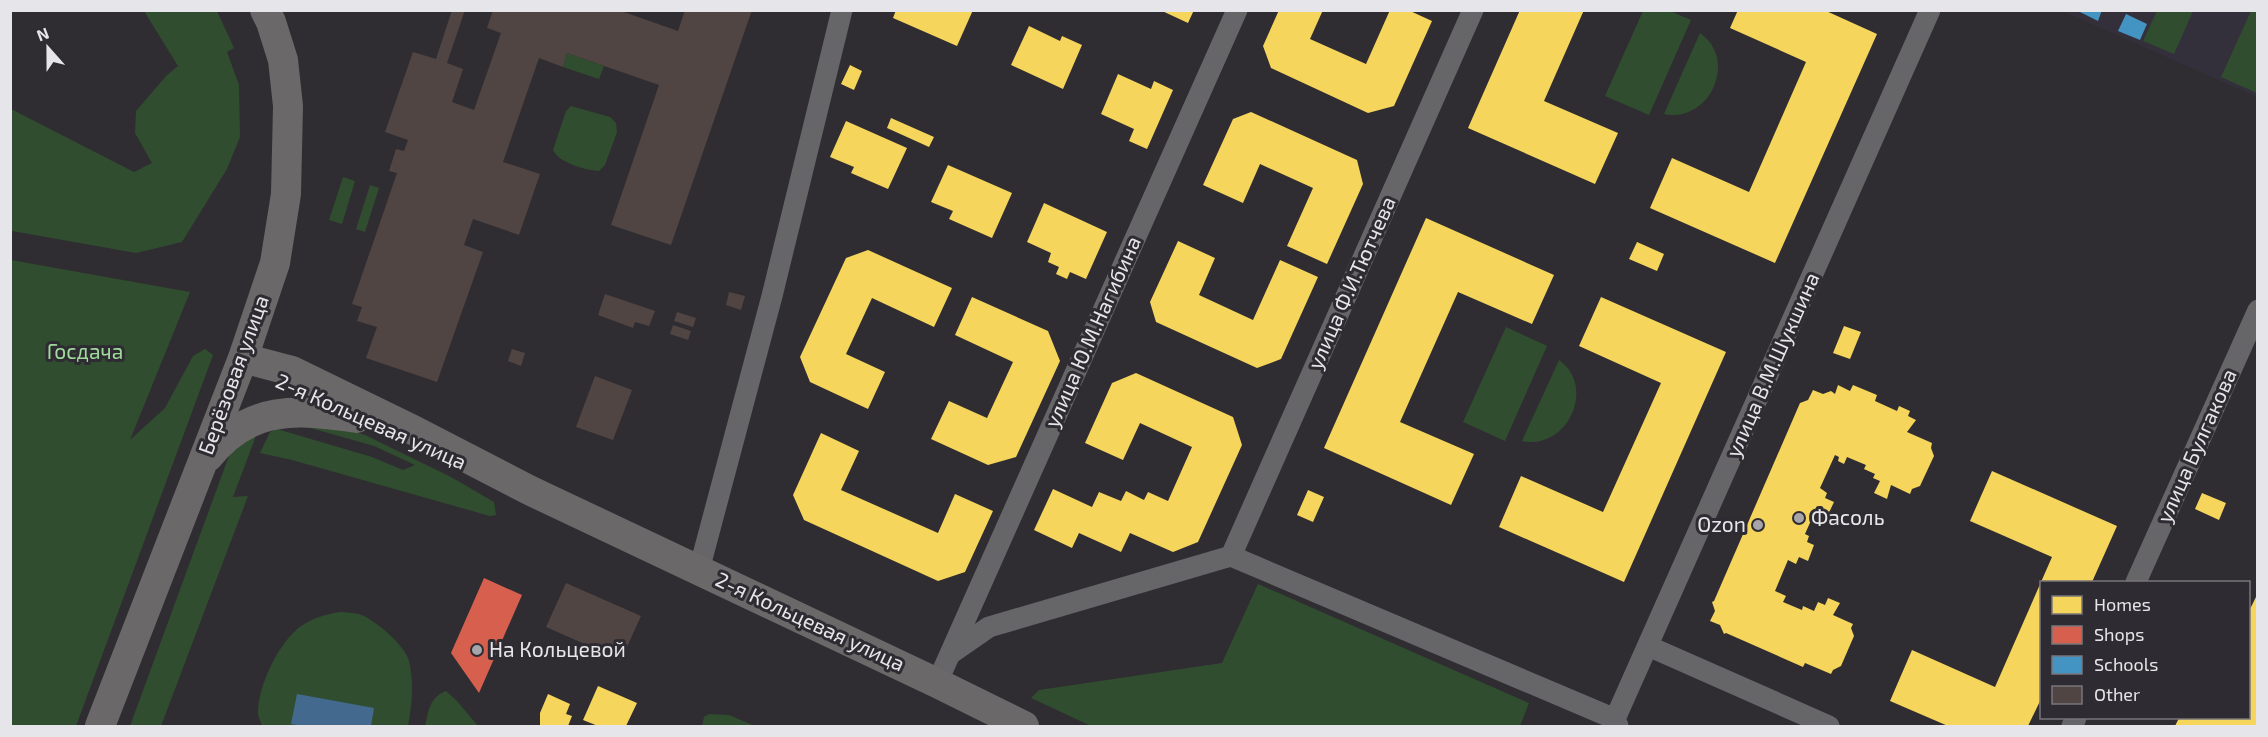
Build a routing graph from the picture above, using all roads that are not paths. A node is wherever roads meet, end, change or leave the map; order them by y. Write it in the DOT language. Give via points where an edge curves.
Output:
graph roads {
  1 [pos="266,10"];
  2 [pos="842,10"];
  3 [pos="1237,10"];
  4 [pos="1473,10"];
  5 [pos="1930,10"];
  6 [pos="2258,310"];
  7 [pos="243,358"];
  8 [pos="357,418"];
  9 [pos="201,467"];
  10 [pos="529,490"];
  11 [pos="1231,556"];
  12 [pos="699,570"];
  13 [pos="2136,581"];
  14 [pos="1648,646"];
  15 [pos="950,654"];
  16 [pos="938,682"];
  17 [pos="1617,723"];
  18 [pos="100,726"];
  19 [pos="1024,726"];
  20 [pos="1829,726"];
  1 -- 7 [label="main road, Берёзовая улица" via="286,81 286,194 274,263"];
  2 -- 12 [label="street"];
  3 -- 15 [label="street, улица Ю.М.Нагибина"];
  4 -- 11 [label="street, улица Ф.И.Тютчева"];
  5 -- 14 [label="street, улица В.М.Шукшина"];
  6 -- 13 [label="street, улица Булгакова"];
  7 -- 8 [label="main road, 2-я Кольцевая улица" via="286,387"];
  7 -- 9 [label="main road, Берёзовая улица"];
  7 -- 10 [label="main road, 2-я Кольцевая улица" via="292,371"];
  8 -- 9 [label="main road" via="316,412 274,413 254,419 232,432"];
  8 -- 10 [label="main road, 2-я Кольцевая улица"];
  9 -- 18 [label="main road, Берёзовая улица"];
  10 -- 12 [label="main road, 2-я Кольцевая улица"];
  11 -- 15 [label="street" via="989,627"];
  11 -- 17 [label="street"];
  12 -- 16 [label="main road, 2-я Кольцевая улица"];
  14 -- 17 [label="street, улица В.М.Шукшина"];
  14 -- 20 [label="street"];
  15 -- 16 [label="street, улица Ю.М.Нагибина"];
  16 -- 19 [label="main road, 2-я Кольцевая улица"];
}
